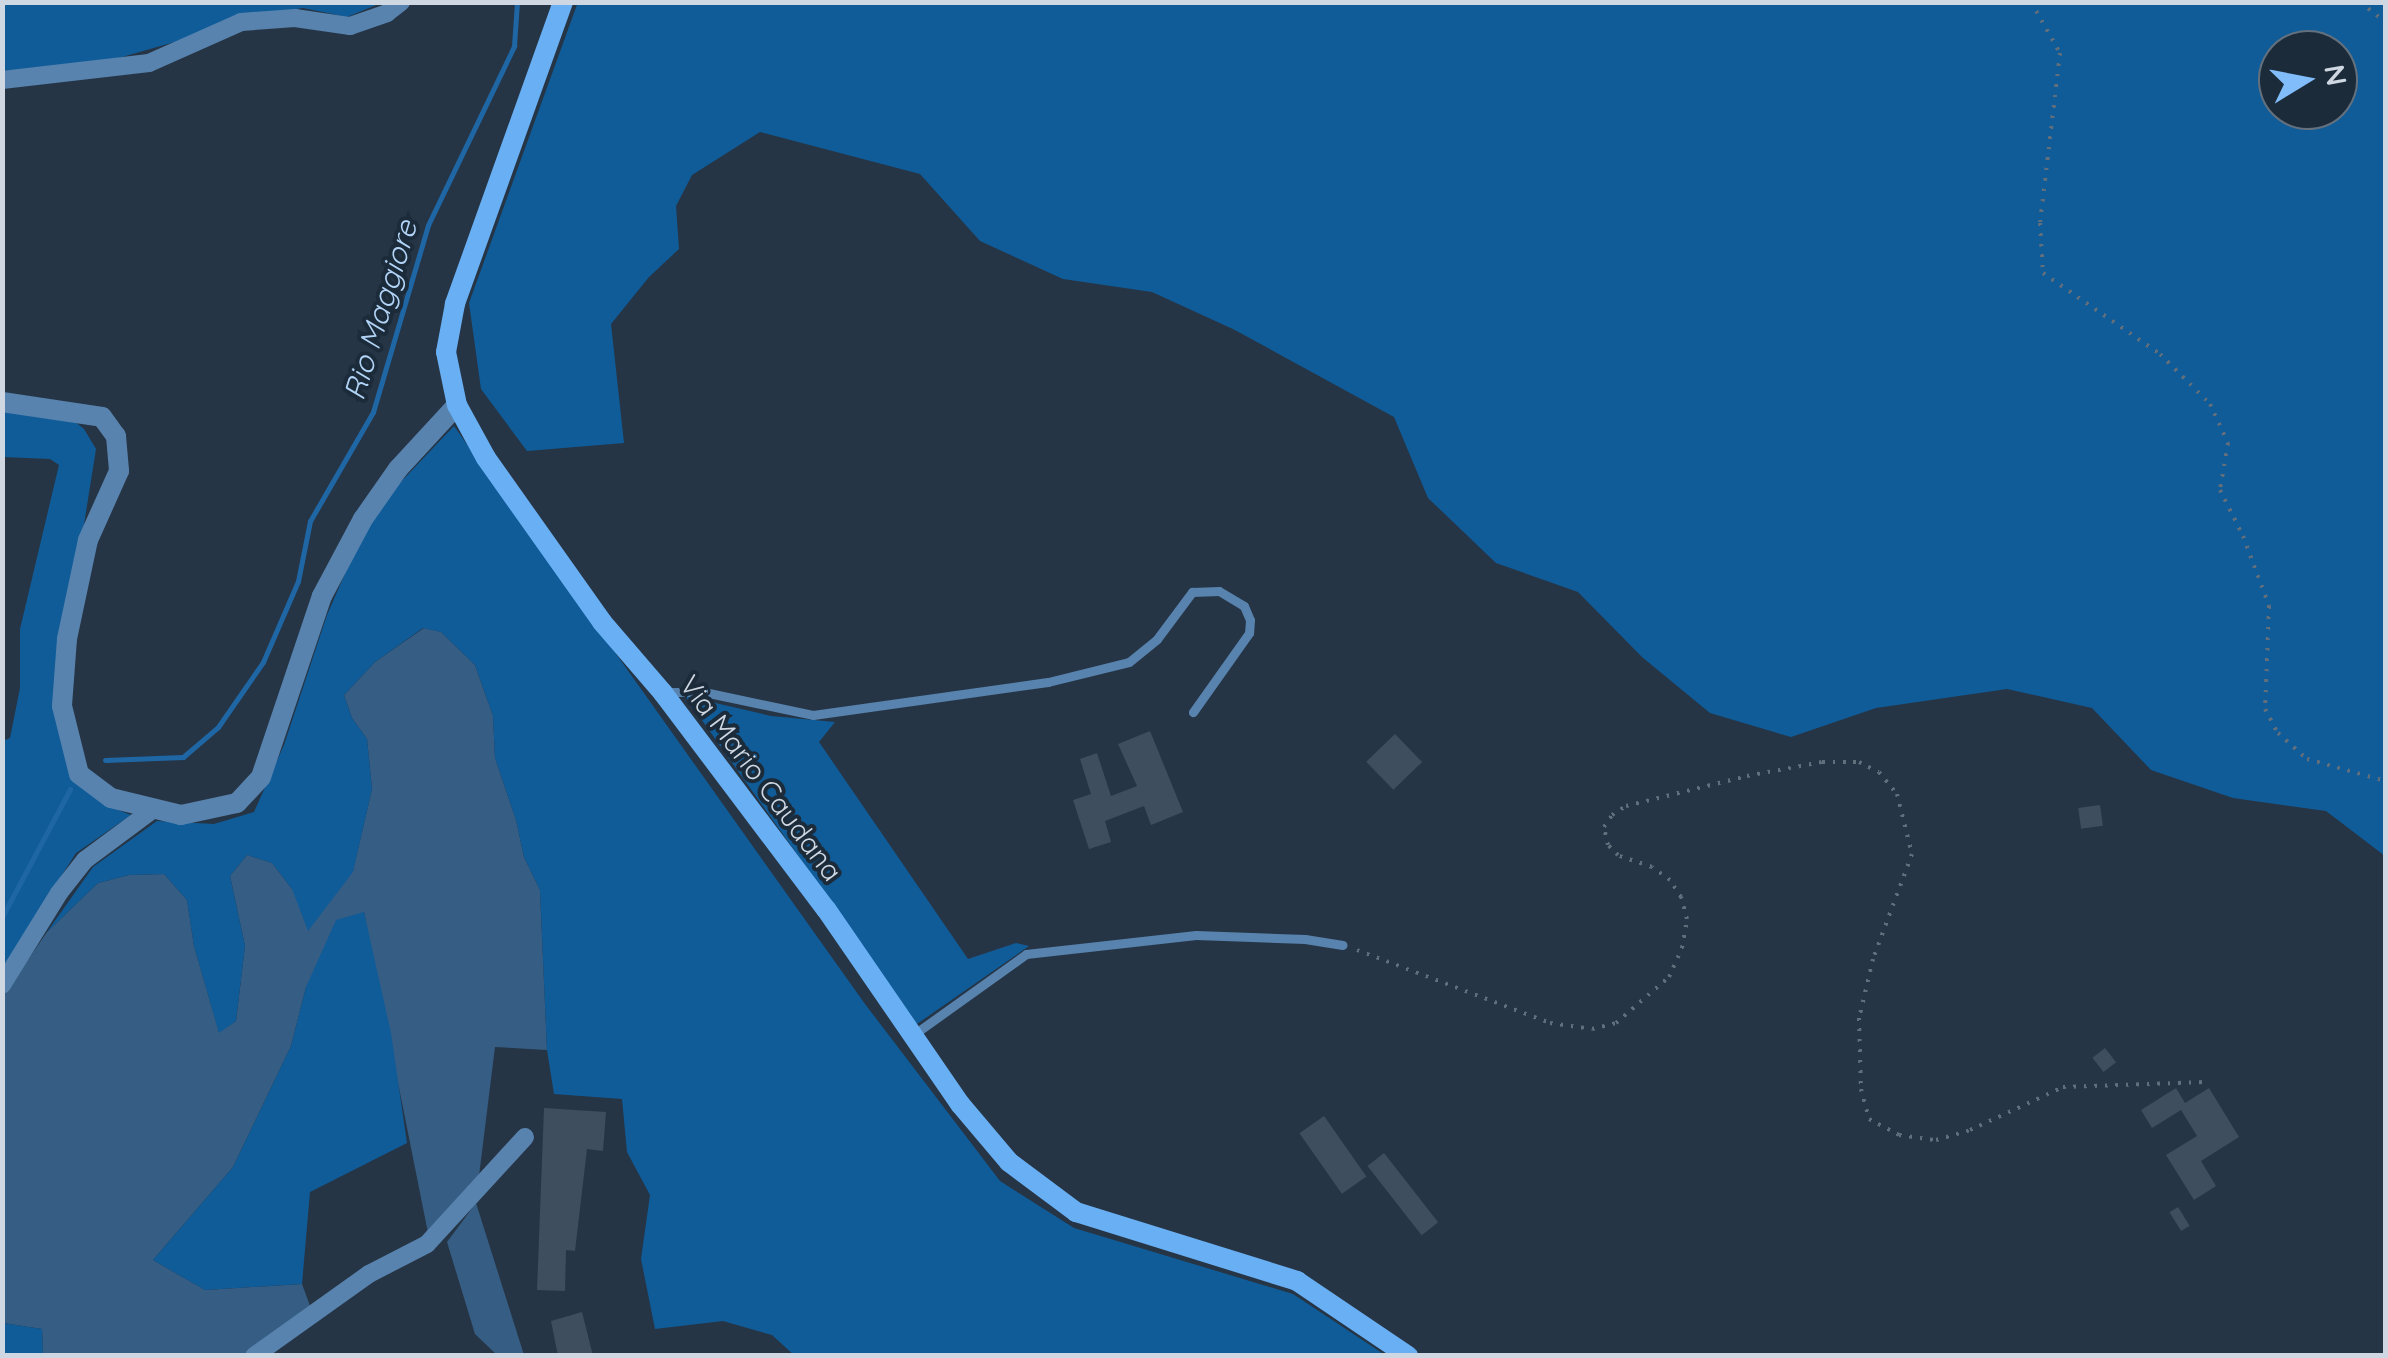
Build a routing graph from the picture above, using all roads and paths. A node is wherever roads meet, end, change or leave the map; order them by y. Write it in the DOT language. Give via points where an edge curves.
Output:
graph roads {
  1 [pos="401,2"];
  2 [pos="563,2"];
  3 [pos="2031,2"];
  4 [pos="2360,2"];
  5 [pos="2386,22"];
  6 [pos="2,80"];
  7 [pos="2,402"];
  8 [pos="457,404"];
  9 [pos="663,693"];
  10 [pos="1193,712"];
  11 [pos="2386,781"];
  12 [pos="151,811"];
  13 [pos="1343,946"];
  14 [pos="2,985"];
  15 [pos="913,1035"];
  16 [pos="2205,1082"];
  17 [pos="526,1137"];
  18 [pos="254,1356"];
  19 [pos="1408,1356"];
  1 -- 6 [label="street" via="350,26 295,18 241,22 149,63"];
  2 -- 8 [label="main road, Via Mario Caudana" via="455,304 446,352"];
  3 -- 11 [label="path" via="2060,53 2040,223 2044,273 2160,354 2210,404 2228,443 2220,490 2268,606 2265,709 2278,733 2306,759"];
  4 -- 5 [label="path"];
  7 -- 12 [label="street" via="102,417 116,436 119,470 88,540 66,639 62,706 79,774 111,798"];
  8 -- 9 [label="main road, Via Mario Caudana" via="486,458 602,622"];
  8 -- 12 [label="street" via="398,469 322,596 262,777 237,803 181,815"];
  9 -- 10 [label="lane" via="704,692 813,715 1063,680 1128,662 1157,639 1192,592 1219,591 1244,606 1249,633"];
  9 -- 15 [label="main road, Via Mario Caudana"];
  12 -- 14 [label="street" via="85,860"];
  13 -- 15 [label="lane" via="1196,935 1026,954"];
  13 -- 16 [label="path" via="1550,1023 1592,1029 1616,1023 1669,976 1687,919 1670,880 1608,845 1604,828 1612,815 1747,776 1859,762 1879,772 1897,794 1912,854 1859,1018 1860,1089 1869,1119 1899,1136 1936,1140 2063,1087"];
  15 -- 19 [label="main road, Via Mario Caudana" via="1009,1162 1076,1212 1298,1281"];
  17 -- 18 [label="street" via="427,1244 369,1274"];
}
